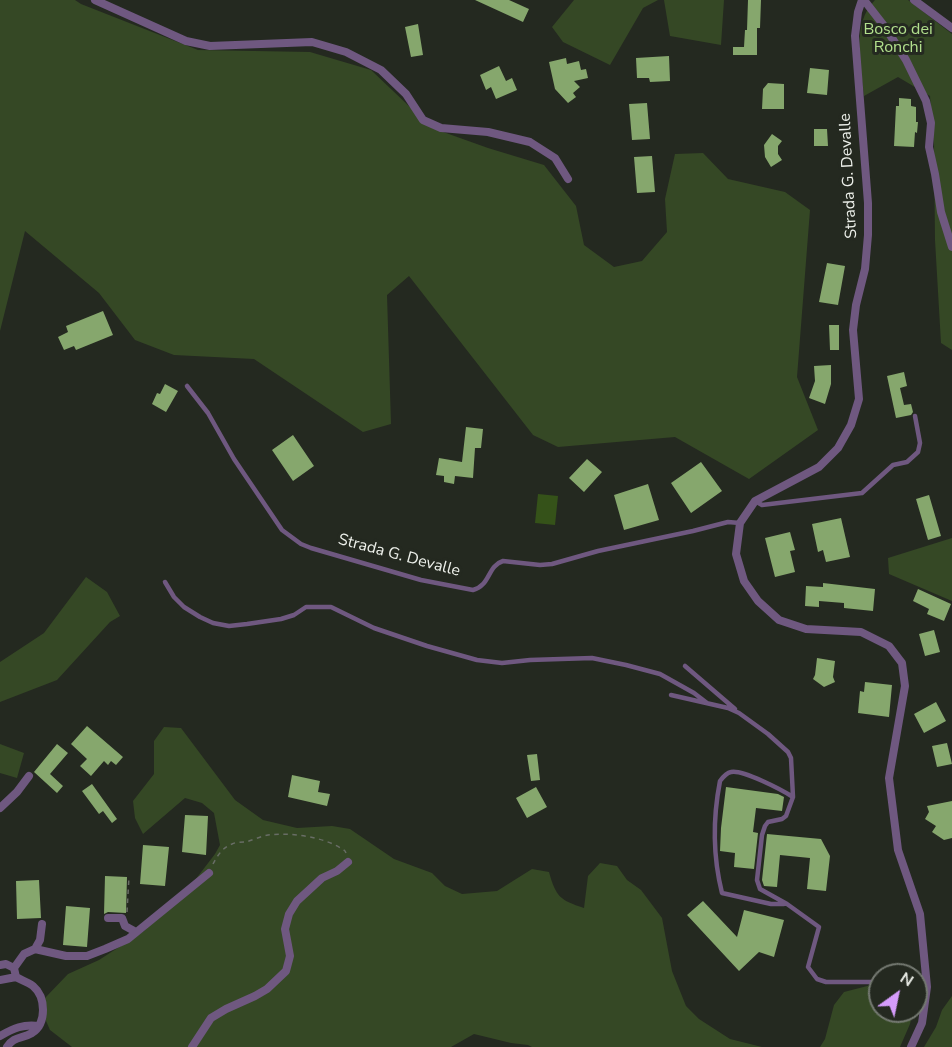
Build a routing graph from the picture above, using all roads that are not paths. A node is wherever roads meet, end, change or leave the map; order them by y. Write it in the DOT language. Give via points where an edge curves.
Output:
graph roads {
  1 [pos="95,0"];
  2 [pos="863,0"];
  3 [pos="914,0"];
  4 [pos="952,28"];
  5 [pos="568,179"];
  6 [pos="952,247"];
  7 [pos="187,386"];
  8 [pos="915,416"];
  9 [pos="755,501"];
  10 [pos="740,523"];
  11 [pos="165,582"];
  12 [pos="685,666"];
  13 [pos="671,695"];
  14 [pos="707,703"];
  15 [pos="739,713"];
  16 [pos="29,776"];
  17 [pos="793,796"];
  18 [pos="0,808"];
  19 [pos="348,862"];
  20 [pos="209,873"];
  21 [pos="787,904"];
  22 [pos="108,918"];
  23 [pos="42,924"];
  24 [pos="136,932"];
  25 [pos="35,949"];
  26 [pos="924,963"];
  27 [pos="0,965"];
  28 [pos="15,972"];
  29 [pos="0,980"];
  30 [pos="868,982"];
  31 [pos="922,1023"];
  32 [pos="39,1026"];
  33 [pos="0,1036"];
  34 [pos="7,1047"];
  35 [pos="192,1047"];
  36 [pos="911,1047"];
  1 -- 5 [label="street" via="186,41 210,46 312,42 346,52 381,70 406,94 423,120 441,128 488,132 530,142 555,158"];
  2 -- 6 [label="street" via="906,60 926,101 931,123 929,147"];
  2 -- 9 [label="street, Strada G. Devalle" via="855,36 868,203 865,269 853,330 859,399 851,425 826,461"];
  3 -- 4 [label="street"];
  7 -- 10 [label="lane, Strada G. Devalle" via="282,530 310,548 421,580 473,590 484,585 494,567 503,561 552,564 728,522"];
  8 -- 9 [label="lane" via="918,452 907,462 893,465 862,493 762,505"];
  9 -- 10 [label="street, Strada G. Devalle"];
  10 -- 26 [label="street, Strada G. Devalle" via="736,554 744,581 779,620 806,628 861,632 889,646 902,663 905,686 890,778 898,850 920,914"];
  11 -- 14 [label="lane" via="184,607 213,623 248,624 281,619 306,607 332,607 374,628 477,660 502,663 592,658 626,665 660,674"];
  12 -- 15 [label="lane"];
  13 -- 14 [label="lane"];
  14 -- 15 [label="lane"];
  15 -- 17 [label="lane" via="788,752"];
  16 -- 18 [label="street"];
  17 -- 21 [label="lane" via="786,816 765,826 757,880 760,889"];
  17 -- 21 [label="lane" via="745,774 731,772 720,781 715,823 722,893"];
  19 -- 35 [label="street" via="322,878 289,914 285,929 290,956 286,971 267,989 211,1018"];
  20 -- 24 [label="street"];
  21 -- 30 [label="lane" via="819,927 808,967 817,979"];
  22 -- 24 [label="street" via="122,918 125,926"];
  23 -- 25 [label="street"];
  24 -- 25 [label="street" via="87,956"];
  25 -- 28 [label="street" via="24,954"];
  27 -- 28 [label="street" via="6,964"];
  28 -- 29 [label="street"];
  28 -- 32 [label="street" via="34,987 42,1000"];
  31 -- 36 [label="street, Strada G. Devalle"];
  32 -- 33 [label="street" via="26,1024"];
  32 -- 34 [label="street"];
}
